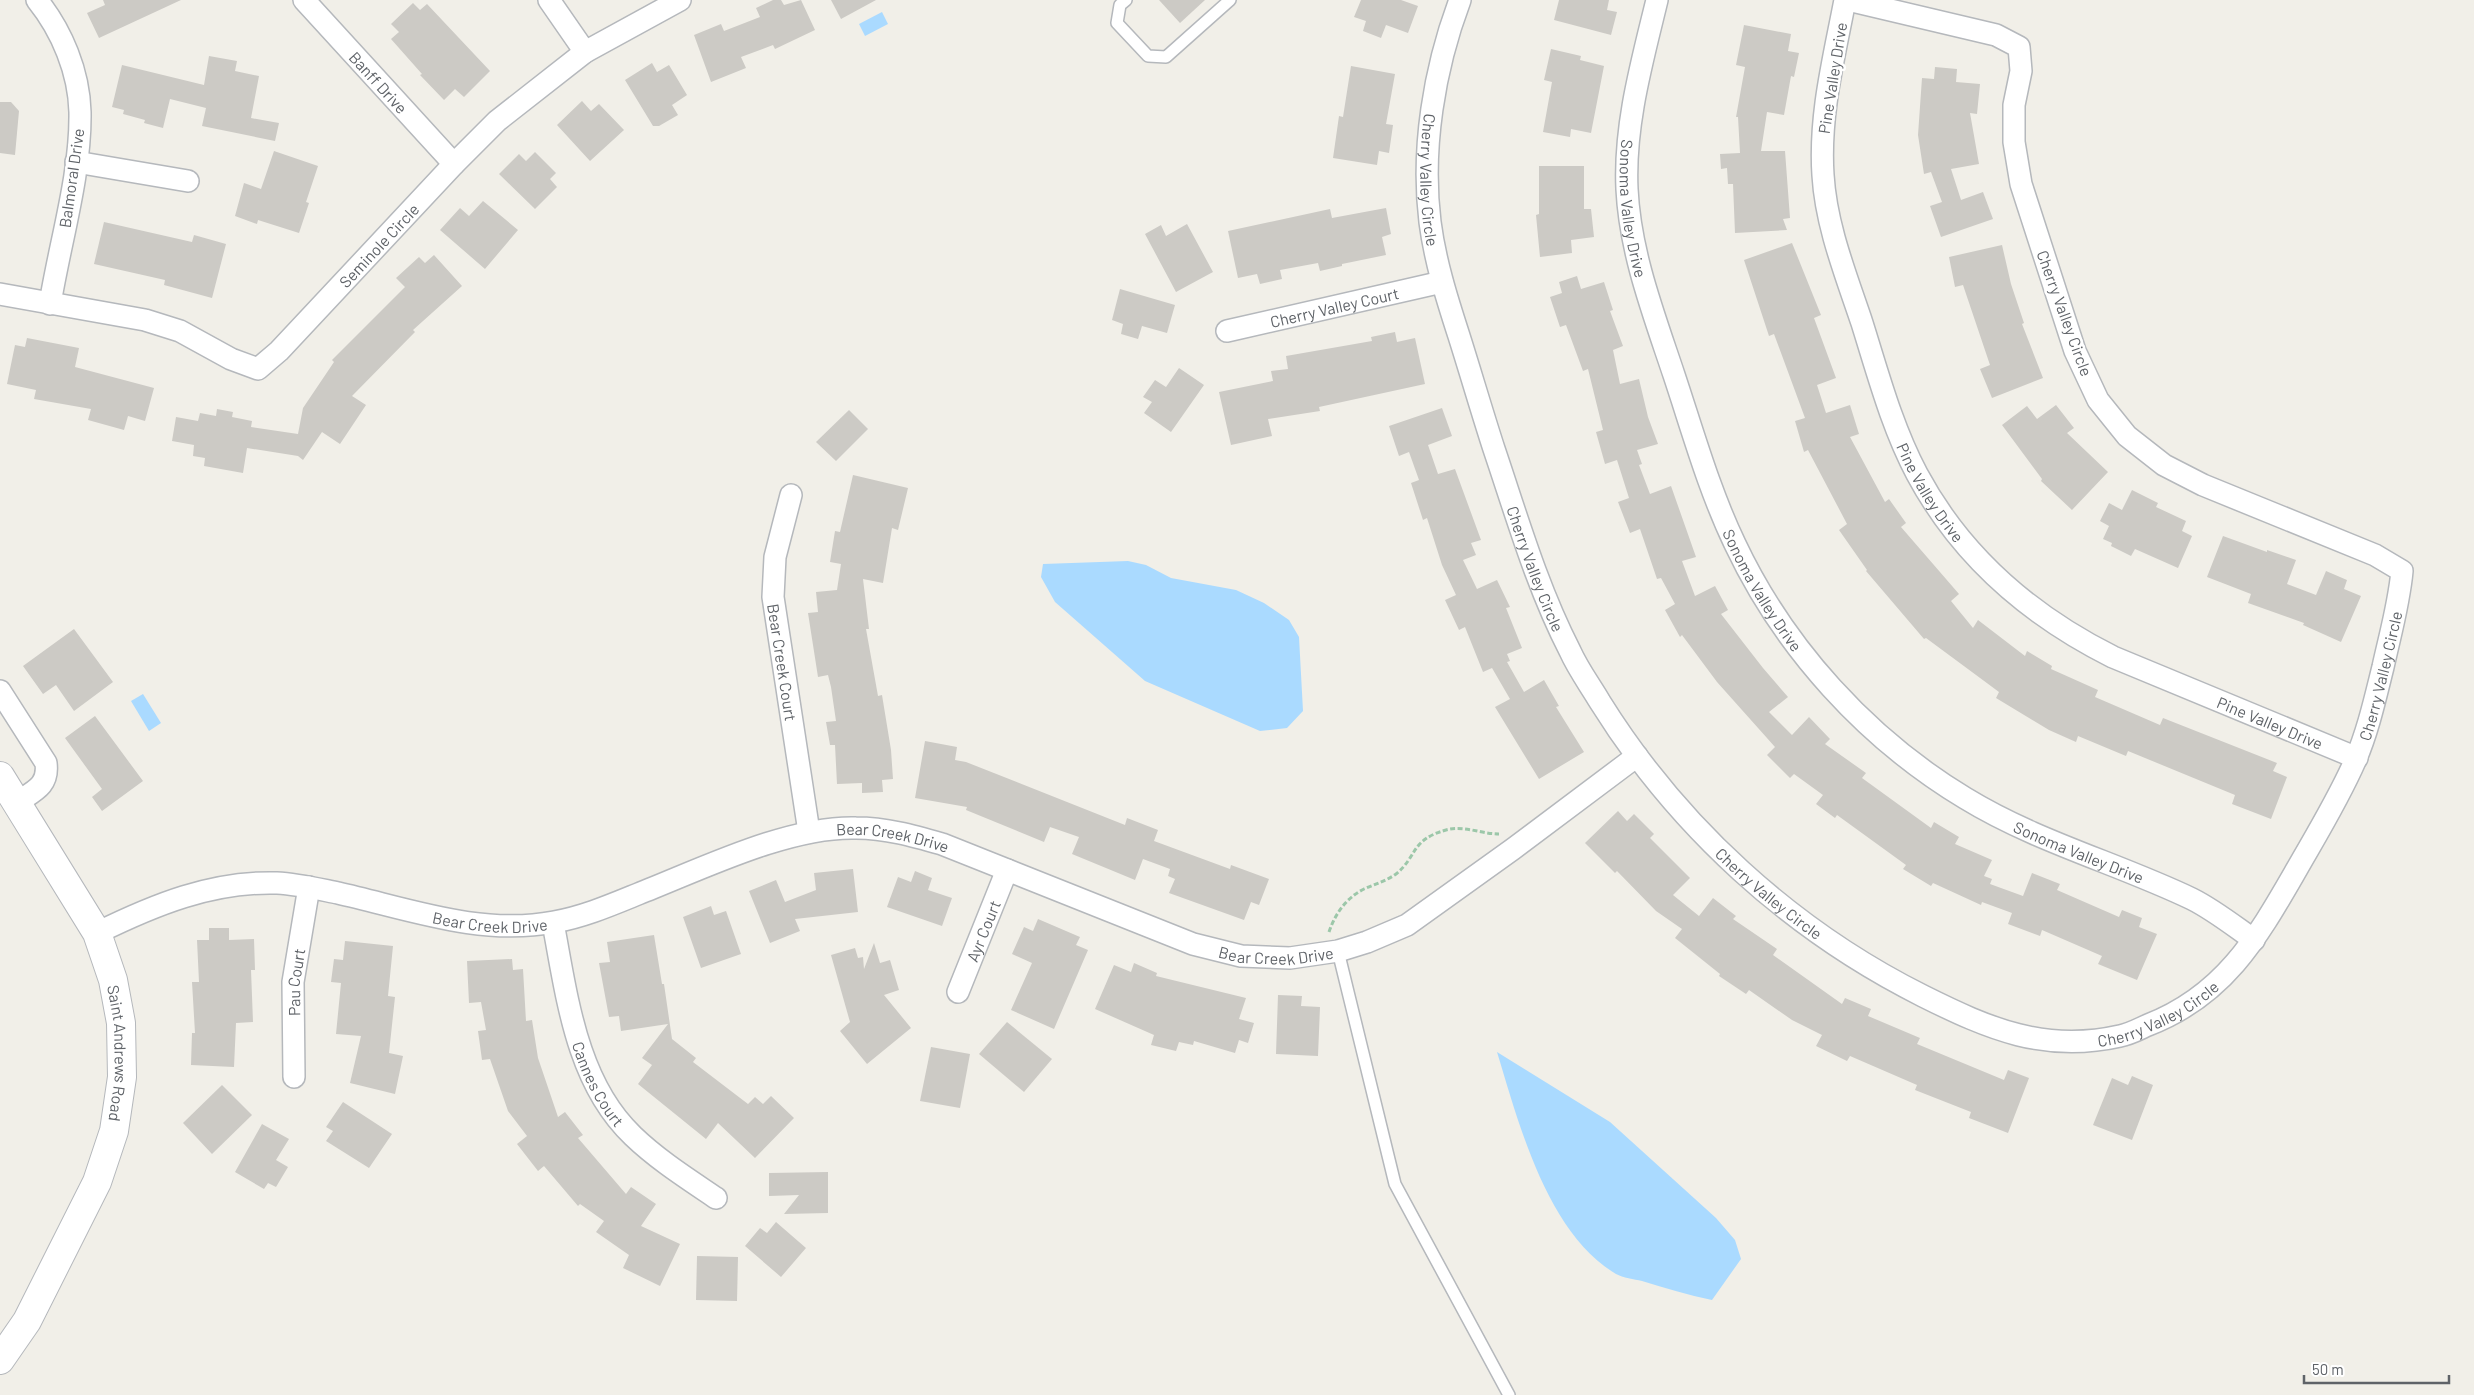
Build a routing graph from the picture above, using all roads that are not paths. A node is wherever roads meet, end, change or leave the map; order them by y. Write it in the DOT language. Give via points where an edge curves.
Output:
graph roads {
  1 [pos="37,0"];
  2 [pos="304,0"];
  3 [pos="550,0"];
  4 [pos="680,0"];
  5 [pos="1126,0"];
  6 [pos="1230,0"];
  7 [pos="1460,0"];
  8 [pos="1657,0"];
  9 [pos="1846,0"];
  10 [pos="585,52"];
  11 [pos="76,162"];
  12 [pos="454,164"];
  13 [pos="188,181"];
  14 [pos="1442,282"];
  15 [pos="0,294"];
  16 [pos="50,304"];
  17 [pos="1227,331"];
  18 [pos="791,495"];
  19 [pos="0,691"];
  20 [pos="1637,756"];
  21 [pos="2357,758"];
  22 [pos="0,776"];
  23 [pos="16,803"];
  24 [pos="809,832"];
  25 [pos="1007,870"];
  26 [pos="309,887"];
  27 [pos="553,922"];
  28 [pos="97,933"];
  29 [pos="2254,940"];
  30 [pos="1333,942"];
  31 [pos="958,992"];
  32 [pos="294,1077"];
  33 [pos="716,1198"];
  34 [pos="0,1360"];
  35 [pos="1509,1395"];
  1 -- 11 [label="street, Balmoral Drive" via="52,18 72,65 80,111"];
  2 -- 12 [label="street, Banff Drive"];
  3 -- 10 [label="street"];
  4 -- 10 [label="street, Seminole Circle"];
  5 -- 6 [label="lane" via="1120,6 1117,23 1148,56 1166,57"];
  7 -- 14 [label="street, Cherry Valley Circle" via="1434,93 1428,162 1430,222"];
  8 -- 29 [label="street, Sonoma Valley Drive" via="1627,141 1627,190 1636,255 1711,486 1735,546 1766,601 1815,670 1861,719 1907,758 1965,798 2037,837 2194,900"];
  9 -- 21 [label="street, Pine Valley Drive" via="1823,120 1823,176 1832,230 1892,416 1917,474 1951,530 1999,580 2037,613 2081,642"];
  9 -- 21 [label="street, Cherry Valley Circle" via="1996,35 2020,46 2021,71 2014,105 2014,142 2021,184 2075,352 2098,400 2127,436 2164,465 2203,485 2375,555 2402,571 2400,596 2367,731"];
  10 -- 12 [label="street, Seminole Circle" via="497,121"];
  11 -- 13 [label="street"];
  11 -- 16 [label="street, Balmoral Drive"];
  12 -- 16 [label="street, Seminole Circle" via="279,351 258,369 231,359 180,331 145,320"];
  14 -- 17 [label="street, Cherry Valley Court"];
  14 -- 20 [label="street, Cherry Valley Circle" via="1532,564 1570,653"];
  15 -- 16 [label="street"];
  18 -- 24 [label="street, Bear Creek Court" via="775,558 773,597"];
  19 -- 23 [label="street" via="46,763 48,774 43,784"];
  20 -- 29 [label="street, Cherry Valley Circle" via="1726,858 1780,905 1840,950 1886,978 1965,1017 2010,1034 2066,1042 2122,1036 2171,1016 2204,994 2232,969"];
  20 -- 30 [label="street, Bear Creek Drive" via="1407,925 1367,942"];
  21 -- 29 [label="street, Cherry Valley Circle"];
  22 -- 23 [label="street, Saint Andrews Road"];
  23 -- 28 [label="street, Saint Andrews Road"];
  24 -- 25 [label="street, Bear Creek Drive" via="855,828 899,832 942,844"];
  24 -- 27 [label="street, Bear Creek Drive" via="768,844 588,914"];
  25 -- 30 [label="street, Bear Creek Drive" via="1193,944 1241,956 1290,958"];
  25 -- 31 [label="street, Ayr Court"];
  26 -- 27 [label="street, Bear Creek Drive" via="454,921 494,926"];
  26 -- 28 [label="street, Bear Creek Drive" via="241,883 199,891 154,906"];
  26 -- 32 [label="street, Pau Court" via="293,982"];
  27 -- 33 [label="street, Cannes Court" via="577,1044 600,1095 632,1136"];
  28 -- 34 [label="street, Saint Andrews Road" via="113,980 121,1023 122,1077 114,1131 97,1182 27,1321"];
  30 -- 35 [label="lane" via="1395,1184"];
}
